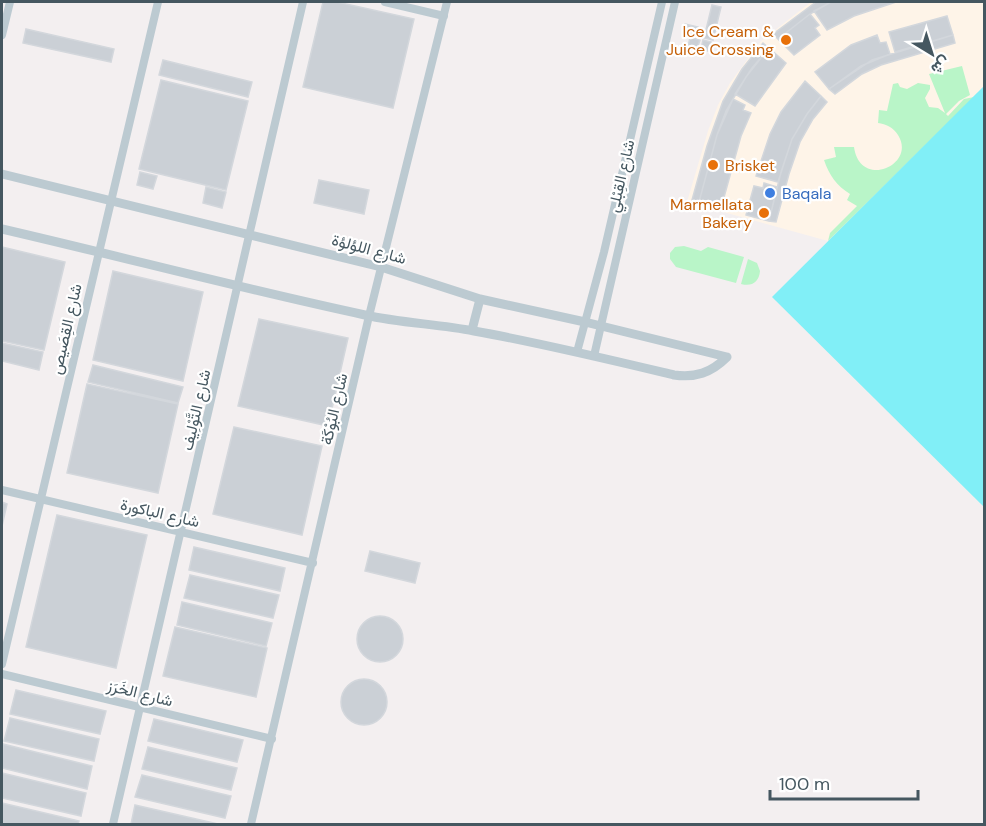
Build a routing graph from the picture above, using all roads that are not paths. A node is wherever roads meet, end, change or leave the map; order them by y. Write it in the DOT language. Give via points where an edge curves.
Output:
graph roads {
  1 [pos="10,2"];
  2 [pos="158,2"];
  3 [pos="303,2"];
  4 [pos="385,2"];
  5 [pos="447,2"];
  6 [pos="662,2"];
  7 [pos="675,2"];
  8 [pos="444,16"];
  9 [pos="2,35"];
  10 [pos="2,174"];
  11 [pos="110,200"];
  12 [pos="2,229"];
  13 [pos="250,234"];
  14 [pos="97,251"];
  15 [pos="381,267"];
  16 [pos="238,288"];
  17 [pos="480,299"];
  18 [pos="369,316"];
  19 [pos="585,322"];
  20 [pos="601,326"];
  21 [pos="472,330"];
  22 [pos="577,352"];
  23 [pos="594,356"];
  24 [pos="2,490"];
  25 [pos="42,499"];
  26 [pos="181,532"];
  27 [pos="312,563"];
  28 [pos="2,664"];
  29 [pos="2,674"];
  30 [pos="140,707"];
  31 [pos="272,739"];
  32 [pos="113,825"];
  33 [pos="251,825"];
  1 -- 9 [label="street"];
  2 -- 11 [label="street, شارع القِصَيص"];
  3 -- 13 [label="street, شارع التَّوْلِيف"];
  4 -- 8 [label="street"];
  5 -- 8 [label="street, شارع البُوْكَة"];
  6 -- 19 [label="street, شارع القِبْلي"];
  7 -- 20 [label="street, شارع القِبْلي"];
  8 -- 15 [label="street, شارع البُوْكَة"];
  10 -- 11 [label="street, شارع اللؤلؤة"];
  11 -- 13 [label="street, شارع اللؤلؤة"];
  11 -- 14 [label="street, شارع القِصَيص"];
  12 -- 14 [label="street"];
  13 -- 15 [label="street, شارع اللؤلؤة"];
  13 -- 16 [label="street, شارع التَّوْلِيف"];
  14 -- 16 [label="street"];
  14 -- 25 [label="street, شارع القِصَيص"];
  15 -- 17 [label="street, شارع اللؤلؤة"];
  15 -- 18 [label="street, شارع البُوْكَة"];
  16 -- 18 [label="street"];
  16 -- 26 [label="street, شارع التَّوْلِيف"];
  17 -- 19 [label="street, شارع اللؤلؤة"];
  17 -- 21 [label="street"];
  18 -- 21 [label="street"];
  18 -- 27 [label="street, شارع البُوْكَة"];
  19 -- 20 [label="street, شارع اللؤلؤة"];
  19 -- 22 [label="street, شارع القِبْلي"];
  20 -- 23 [label="street, شارع القِبْلي"];
  20 -- 23 [label="street, شارع اللؤلؤة" via="727,357 691,377"];
  21 -- 22 [label="street"];
  22 -- 23 [label="street"];
  24 -- 25 [label="street, شارع الباكورة"];
  25 -- 26 [label="street, شارع الباكورة"];
  25 -- 28 [label="street, شارع القِصَيص"];
  26 -- 27 [label="street, شارع الباكورة"];
  26 -- 30 [label="street, شارع التَّوْلِيف"];
  27 -- 31 [label="street, شارع البُوْكَة"];
  29 -- 30 [label="street, شارع الخَرَز"];
  30 -- 31 [label="street, شارع الخَرَز"];
  30 -- 32 [label="street, شارع التَّوْلِيف"];
  31 -- 33 [label="street, شارع البُوْكَة"];
}
